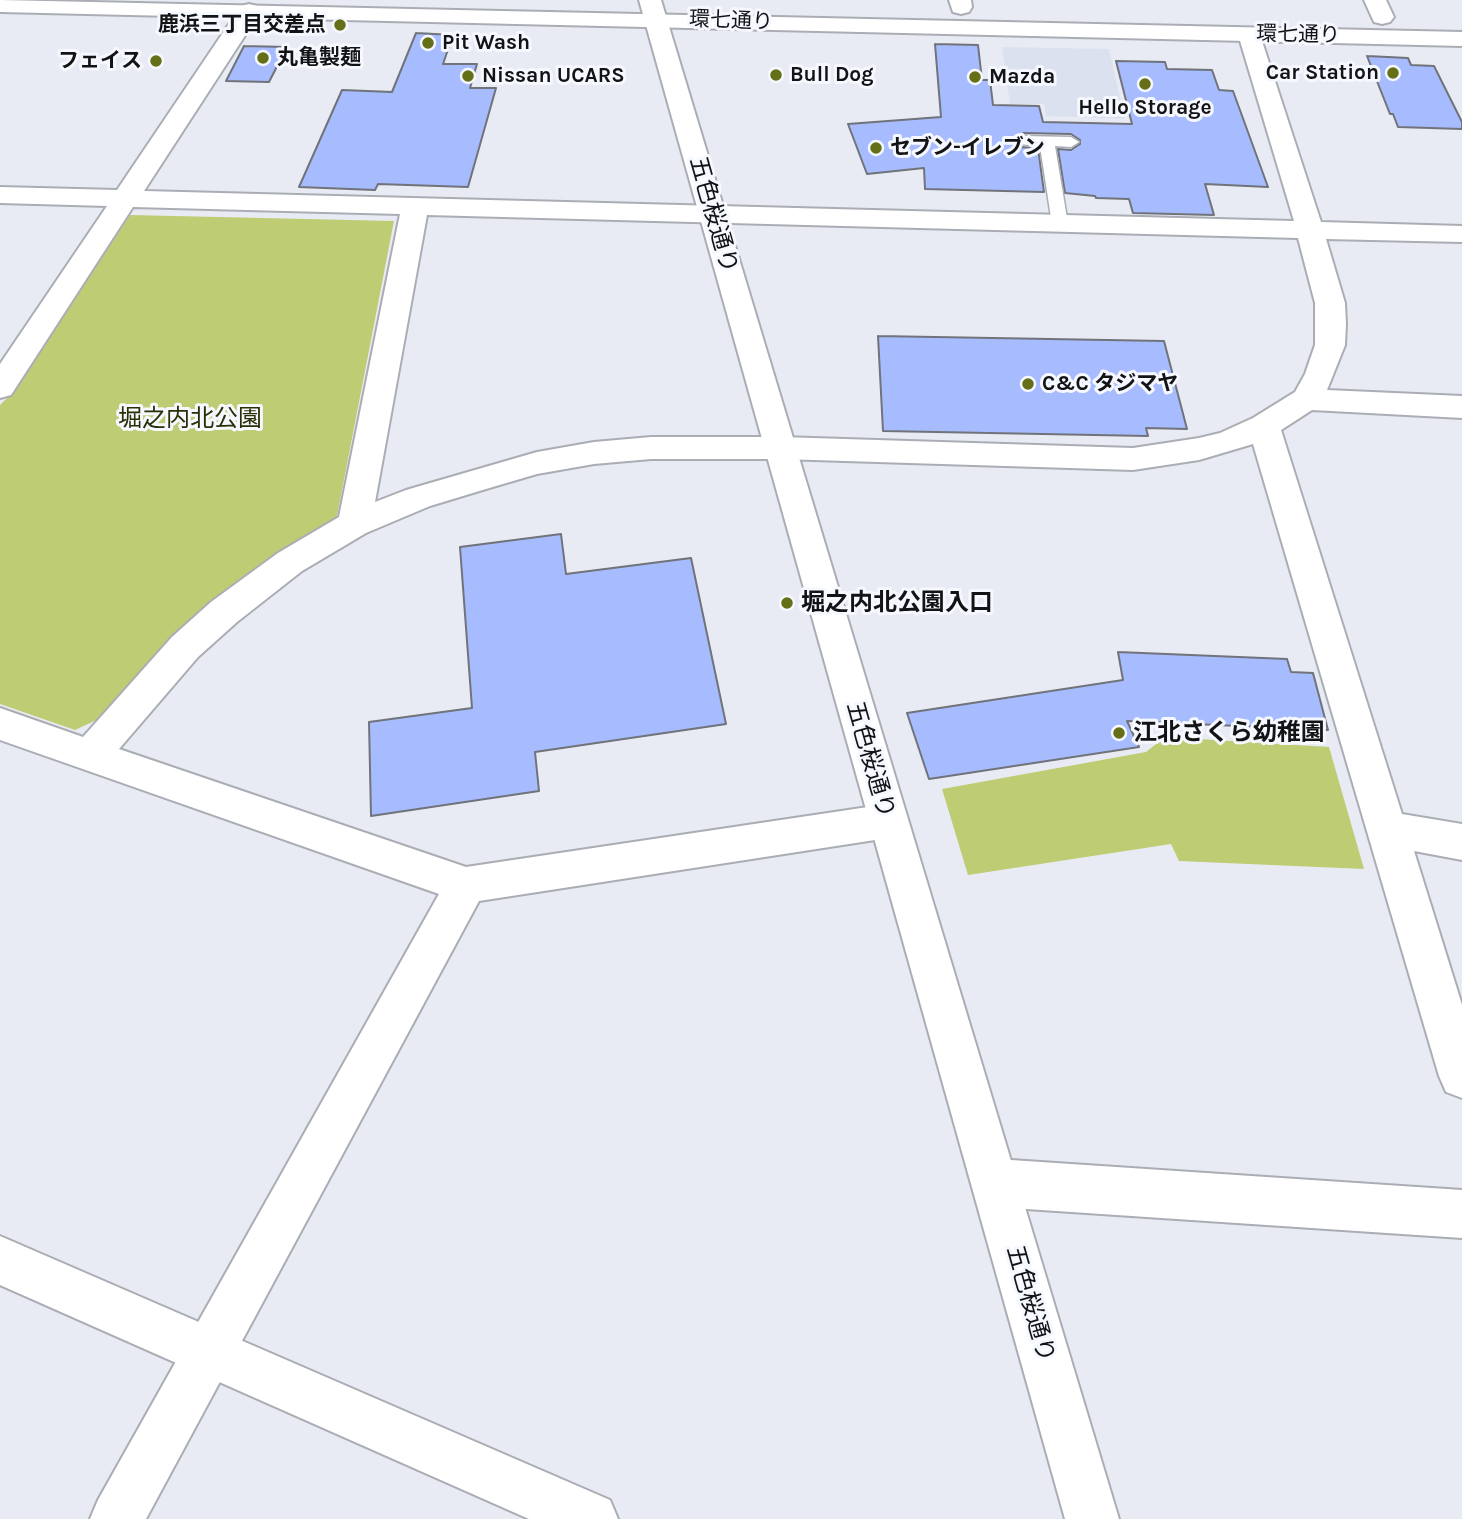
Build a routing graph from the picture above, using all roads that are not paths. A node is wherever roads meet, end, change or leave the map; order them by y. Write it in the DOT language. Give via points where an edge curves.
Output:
graph roads {
  1 [pos="960,4"];
  2 [pos="0,5"];
  3 [pos="647,5"];
  4 [pos="1378,8"];
  5 [pos="249,11"];
  6 [pos="1462,18"];
  7 [pos="1250,34"];
  8 [pos="1462,39"];
  9 [pos="1023,141"];
  10 [pos="1046,142"];
  11 [pos="1071,142"];
  12 [pos="0,195"];
  13 [pos="125,199"];
  14 [pos="415,206"];
  15 [pos="713,212"];
  16 [pos="1060,224"];
  17 [pos="1310,230"];
  18 [pos="1462,234"];
  19 [pos="0,388"];
  20 [pos="1306,399"];
  21 [pos="1462,407"];
  22 [pos="1264,426"];
  23 [pos="781,448"];
  24 [pos="354,524"];
  25 [pos="0,724"];
  26 [pos="91,755"];
  27 [pos="888,821"];
  28 [pos="1386,829"];
  29 [pos="1462,842"];
  30 [pos="466,885"];
  31 [pos="1462,1076"];
  32 [pos="996,1183"];
  33 [pos="1462,1214"];
  34 [pos="0,1260"];
  35 [pos="209,1353"];
  36 [pos="117,1519"];
  37 [pos="591,1519"];
  38 [pos="1092,1519"];
  1 -- 3 [label="street, 環七通り"];
  1 -- 4 [label="street, 環七通り"];
  2 -- 5 [label="street, 環七通り"];
  3 -- 5 [label="street, 環七通り" via="451,17"];
  3 -- 7 [label="street, 環七通り"];
  3 -- 15 [label="street, 五色桜通り"];
  4 -- 6 [label="street, 環七通り"];
  5 -- 13 [label="street"];
  7 -- 8 [label="street, 環七通り"];
  7 -- 17 [label="street"];
  9 -- 10 [label="lane"];
  10 -- 11 [label="lane"];
  10 -- 16 [label="lane"];
  12 -- 13 [label="street"];
  13 -- 14 [label="street"];
  13 -- 19 [label="street"];
  14 -- 15 [label="street"];
  14 -- 24 [label="street"];
  15 -- 16 [label="street"];
  15 -- 23 [label="street, 五色桜通り"];
  16 -- 17 [label="street"];
  17 -- 18 [label="street"];
  17 -- 20 [label="street" via="1330,303 1331,324 1330,345"];
  20 -- 21 [label="street"];
  20 -- 22 [label="street"];
  22 -- 23 [label="street" via="1228,442 1133,458"];
  22 -- 28 [label="street"];
  23 -- 24 [label="street" via="663,448 537,463 418,498"];
  23 -- 27 [label="street, 五色桜通り"];
  24 -- 26 [label="street" via="290,562 224,612 144,691"];
  25 -- 26 [label="street"];
  26 -- 30 [label="street"];
  27 -- 30 [label="street"];
  27 -- 32 [label="street, 五色桜通り"];
  28 -- 29 [label="street"];
  28 -- 31 [label="street"];
  30 -- 35 [label="street"];
  32 -- 33 [label="street"];
  32 -- 38 [label="street, 五色桜通り"];
  34 -- 35 [label="street"];
  35 -- 36 [label="street"];
  35 -- 37 [label="street"];
}
